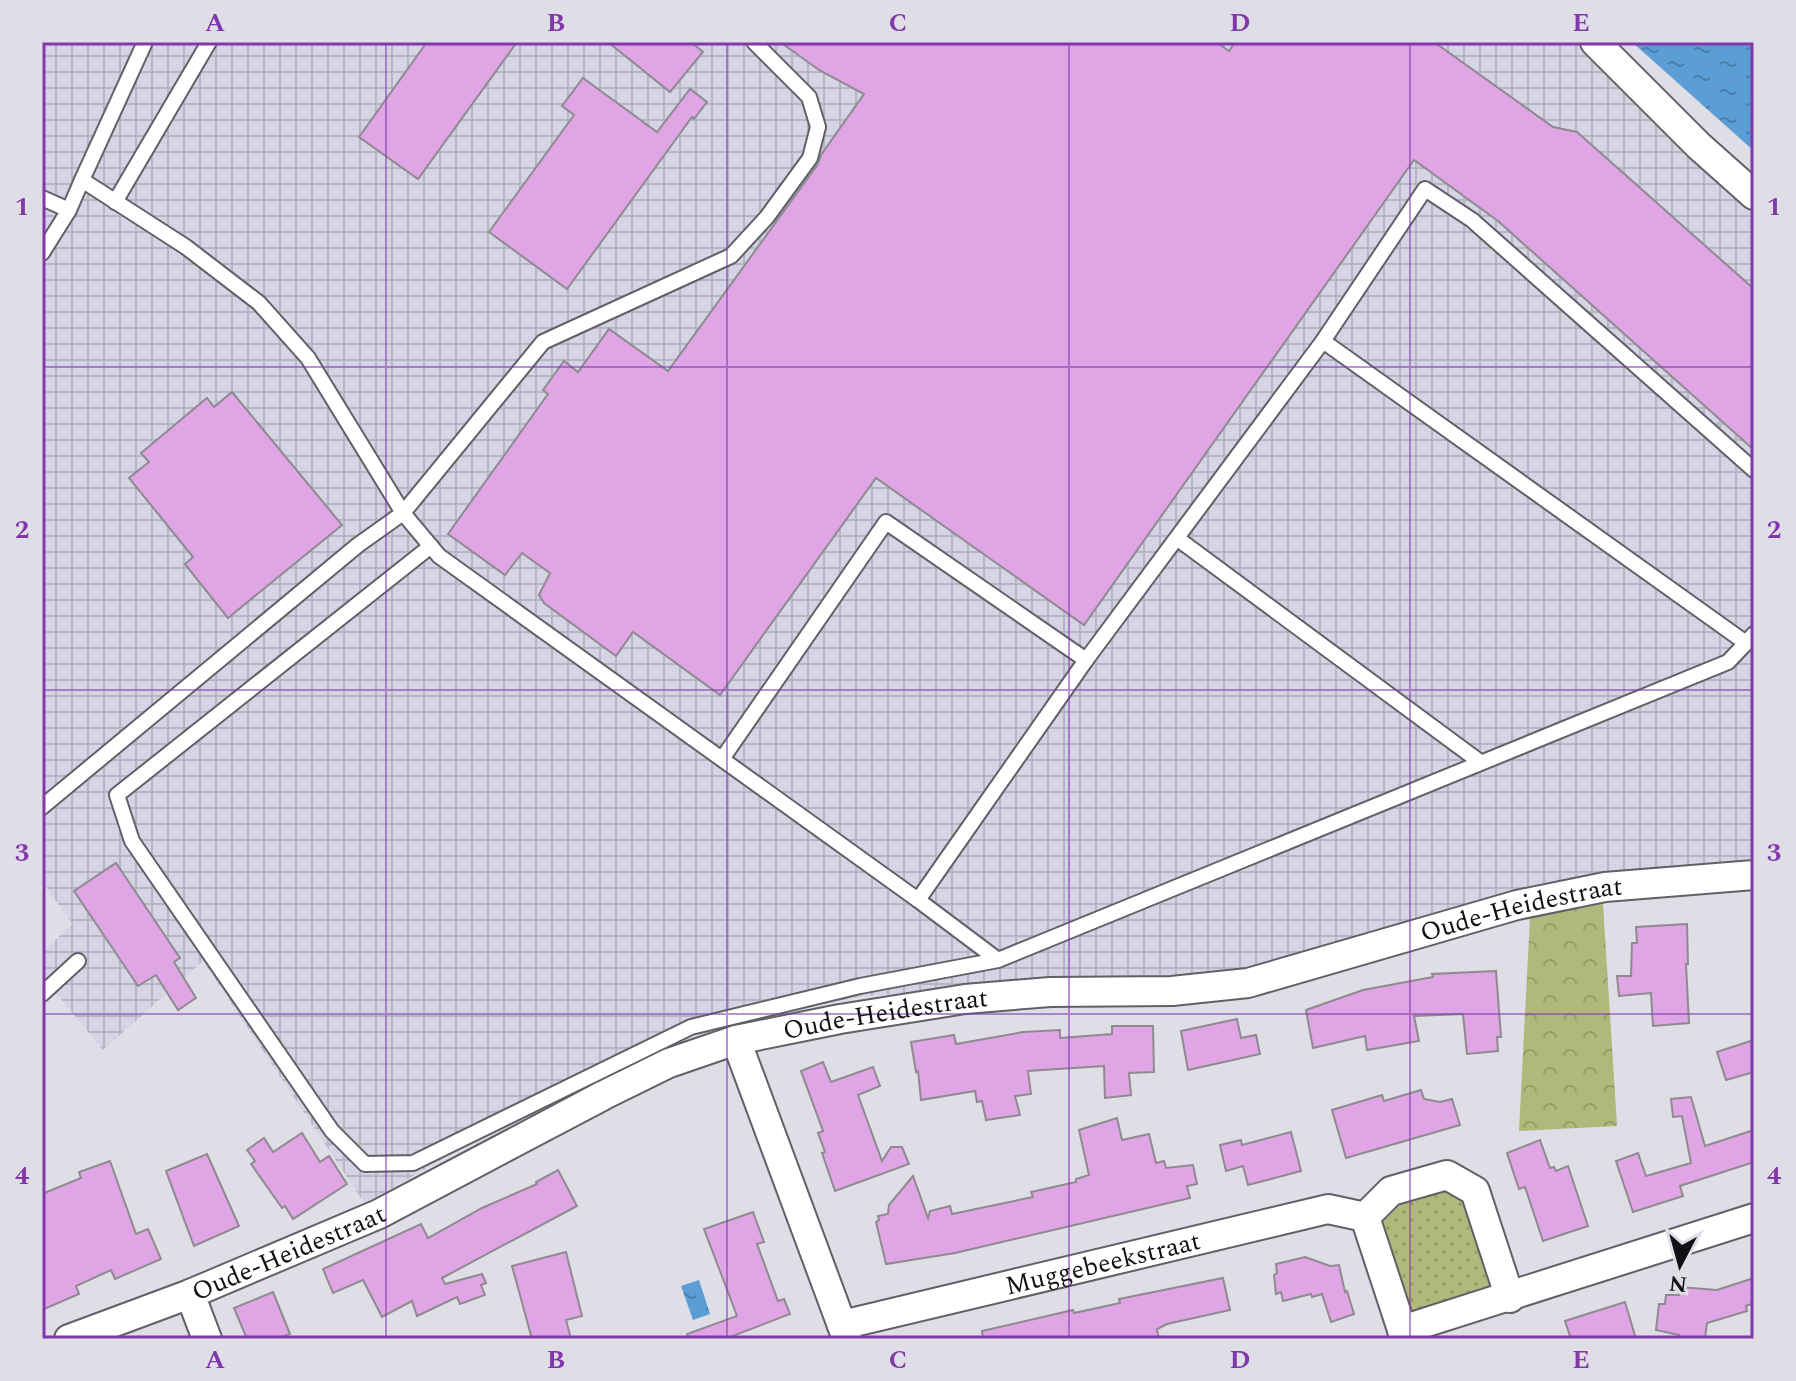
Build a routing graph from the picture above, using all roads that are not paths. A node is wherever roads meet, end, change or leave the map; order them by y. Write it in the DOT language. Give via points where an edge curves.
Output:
graph roads {
  1 [pos="145,42"];
  2 [pos="209,42"];
  3 [pos="754,42"];
  4 [pos="1595,42"];
  5 [pos="82,180"];
  6 [pos="1754,195"];
  7 [pos="42,198"];
  8 [pos="115,202"];
  9 [pos="69,210"];
  10 [pos="42,253"];
  11 [pos="1323,341"];
  12 [pos="1754,470"];
  13 [pos="403,513"];
  14 [pos="1178,539"];
  15 [pos="431,546"];
  16 [pos="1750,638"];
  17 [pos="1086,660"];
  18 [pos="722,759"];
  19 [pos="1480,762"];
  20 [pos="42,807"];
  21 [pos="1754,877"];
  22 [pos="918,900"];
  23 [pos="998,960"];
  24 [pos="78,961"];
  25 [pos="42,994"];
  26 [pos="736,1040"];
  27 [pos="1365,1217"];
  28 [pos="1754,1218"];
  29 [pos="190,1294"];
  30 [pos="1510,1298"];
  31 [pos="844,1332"];
  32 [pos="1404,1335"];
  33 [pos="69,1339"];
  34 [pos="207,1339"];
  1 -- 5 [label="lane"];
  2 -- 8 [label="lane"];
  3 -- 13 [label="lane" via="809,97 818,127 810,158 767,217 731,256 543,342"];
  4 -- 6 [label="street"];
  5 -- 8 [label="lane"];
  5 -- 9 [label="lane"];
  7 -- 9 [label="lane"];
  8 -- 13 [label="lane" via="259,303 308,358"];
  9 -- 10 [label="lane"];
  11 -- 12 [label="lane" via="1425,189 1472,220"];
  11 -- 14 [label="lane"];
  11 -- 16 [label="lane"];
  13 -- 15 [label="lane"];
  13 -- 20 [label="lane"];
  14 -- 17 [label="lane"];
  14 -- 19 [label="lane"];
  15 -- 18 [label="lane"];
  15 -- 23 [label="lane" via="117,795 132,841 332,1131 365,1164 413,1163 691,1027 860,986"];
  16 -- 19 [label="lane" via="1728,662"];
  17 -- 18 [label="lane" via="886,522"];
  17 -- 22 [label="lane"];
  18 -- 22 [label="lane"];
  19 -- 23 [label="lane"];
  21 -- 26 [label="street, Oude-Heidestraat" via="1605,887 1517,905 1248,983 965,999"];
  22 -- 23 [label="lane"];
  24 -- 25 [label="lane"];
  26 -- 29 [label="street, Oude-Heidestraat" via="669,1063 379,1214"];
  26 -- 31 [label="street, Muggebeekstraat"];
  27 -- 30 [label="street" via="1391,1191 1447,1175 1475,1191"];
  27 -- 31 [label="street, Muggebeekstraat" via="1328,1209"];
  27 -- 32 [label="street"];
  28 -- 30 [label="street"];
  29 -- 33 [label="street, Oude-Heidestraat"];
  29 -- 34 [label="street"];
  30 -- 32 [label="street"];
}
